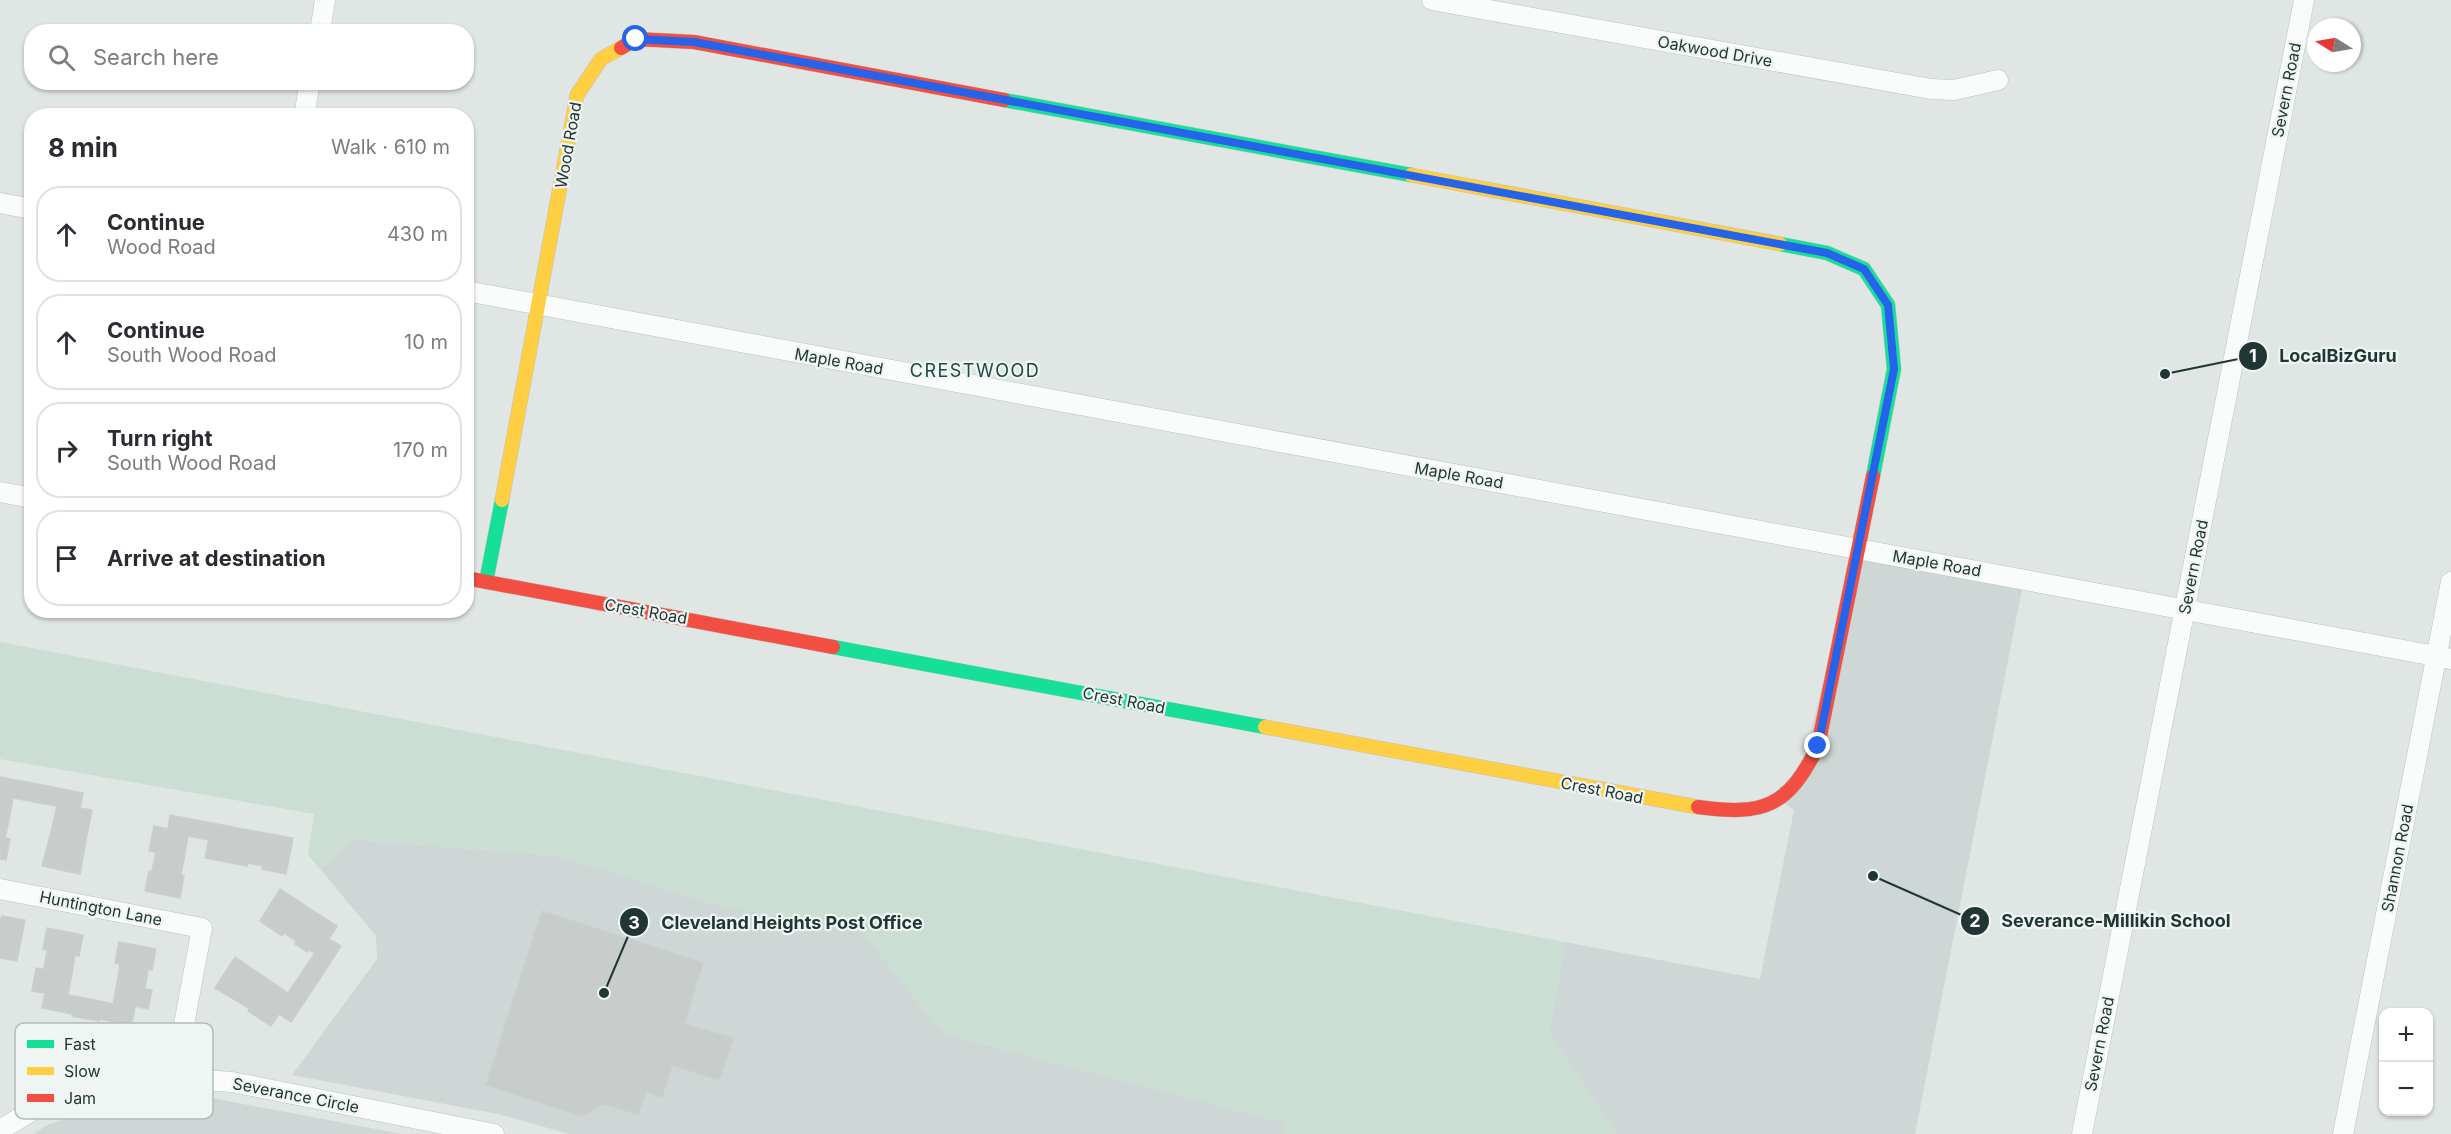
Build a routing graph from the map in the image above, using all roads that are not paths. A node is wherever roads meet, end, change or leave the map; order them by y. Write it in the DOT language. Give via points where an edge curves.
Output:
graph roads {
  1 [pos="325,0"];
  2 [pos="1432,0"];
  3 [pos="2304,0"];
  4 [pos="321,24"];
  5 [pos="1998,80"];
  6 [pos="309,90"];
  7 [pos="305,108"];
  8 [pos="0,203"];
  9 [pos="24,208"];
  10 [pos="474,293"];
  11 [pos="539,305"];
  12 [pos="0,492"];
  13 [pos="24,496"];
  14 [pos="1856,548"];
  15 [pos="474,580"];
  16 [pos="486,582"];
  17 [pos="2451,582"];
  18 [pos="2185,608"];
  19 [pos="2444,657"];
  20 [pos="1779,799"];
  21 [pos="0,889"];
  22 [pos="184,1023"];
  23 [pos="213,1081"];
  24 [pos="18,1119"];
  25 [pos="0,1130"];
  26 [pos="494,1134"];
  27 [pos="2082,1134"];
  28 [pos="2343,1134"];
  1 -- 4 [label="street"];
  2 -- 5 [label="street, Oakwood Drive" via="1931,89 1954,90"];
  3 -- 18 [label="street, Severn Road"];
  6 -- 7 [label="street"];
  8 -- 9 [label="street"];
  10 -- 11 [label="street, Maple Road"];
  11 -- 14 [label="street, Maple Road"];
  11 -- 14 [label="street, Wood Road" via="577,95 601,59 636,39 694,42 1827,253 1864,269 1888,305 1894,369"];
  11 -- 16 [label="street, Wood Road"];
  12 -- 13 [label="street"];
  14 -- 18 [label="street, Maple Road"];
  14 -- 20 [label="street, Wood Road" via="1818,746 1798,784"];
  15 -- 16 [label="street, Crest Road"];
  16 -- 20 [label="street, Crest Road" via="1688,806 1743,812"];
  17 -- 19 [label="street, Shannon Road"];
  18 -- 19 [label="street, Maple Road"];
  18 -- 27 [label="street, Severn Road"];
  19 -- 28 [label="street, Shannon Road"];
  21 -- 22 [label="street, Huntington Lane" via="202,927"];
  23 -- 26 [label="street, Severance Circle"];
  24 -- 25 [label="street, Severance Circle"];
}
